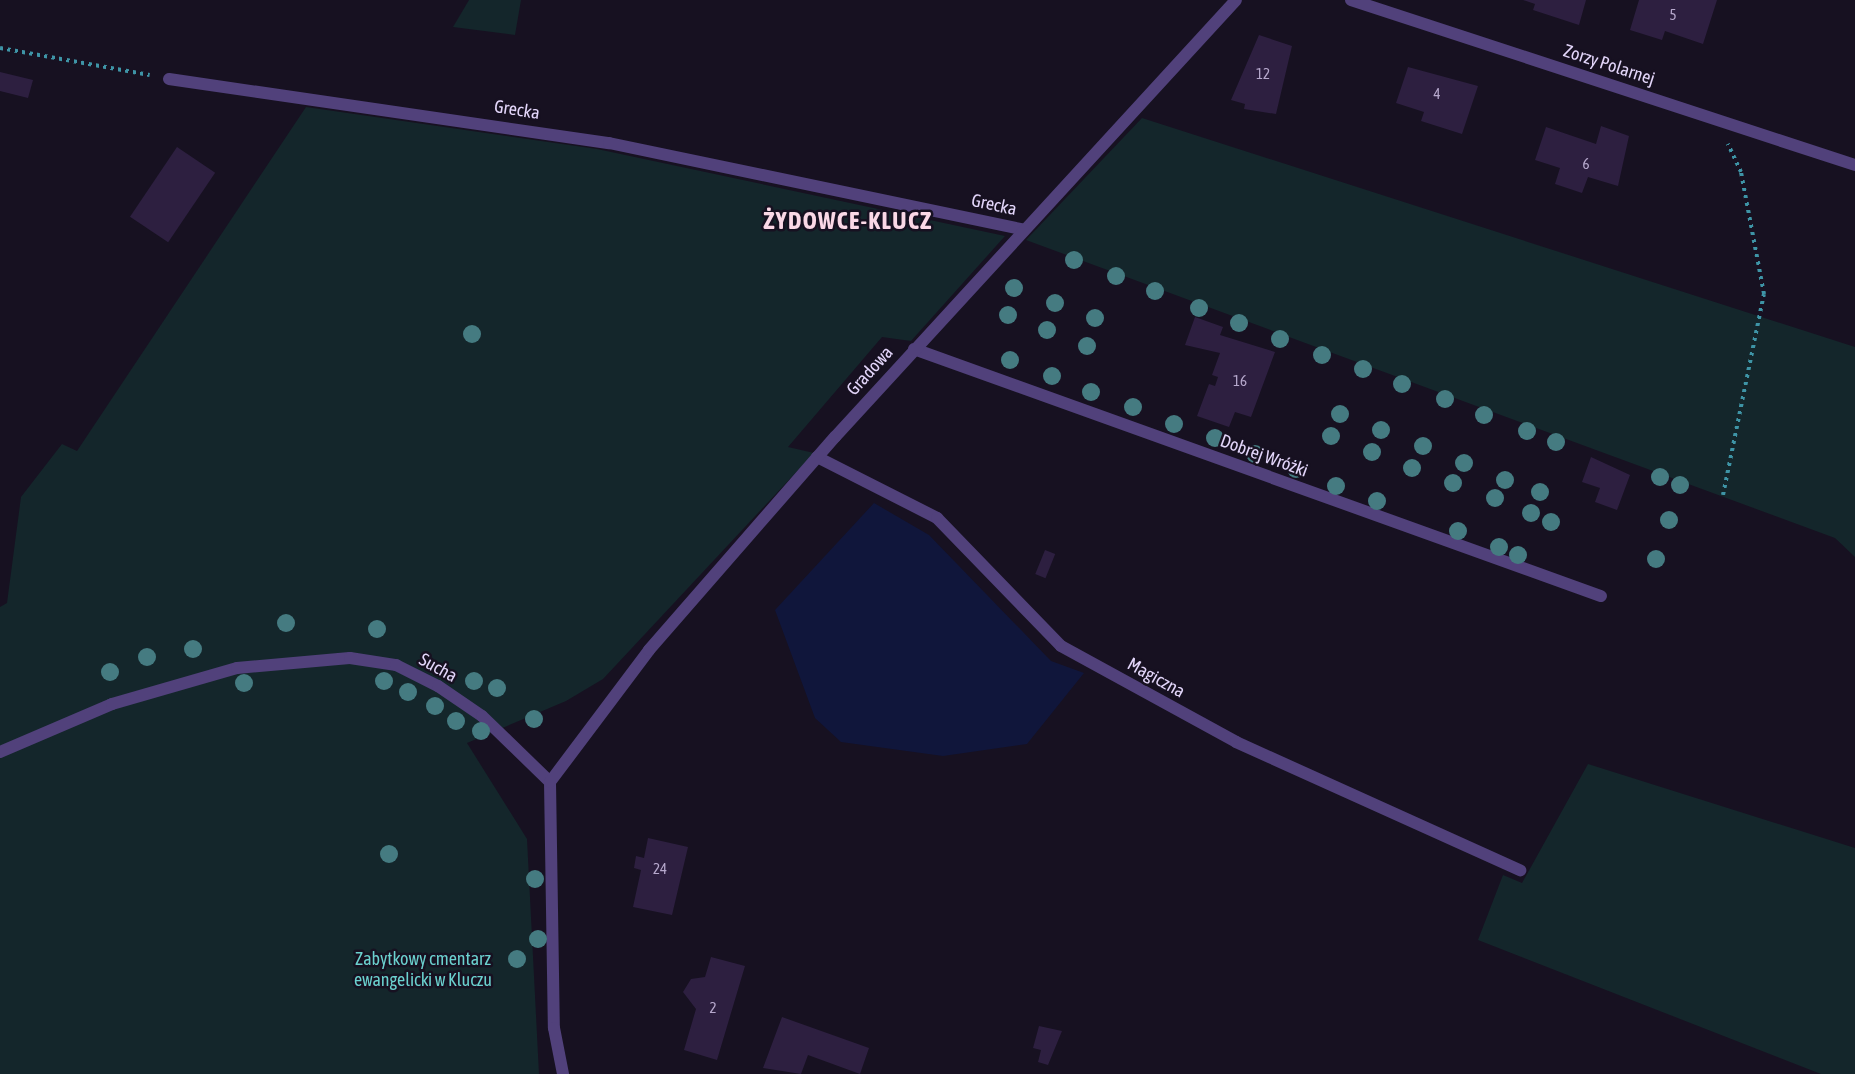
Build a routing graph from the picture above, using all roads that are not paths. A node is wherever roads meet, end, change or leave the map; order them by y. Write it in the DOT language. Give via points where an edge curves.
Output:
graph roads {
  1 [pos="1236,0"];
  2 [pos="1351,0"];
  3 [pos="169,79"];
  4 [pos="1855,165"];
  5 [pos="1024,230"];
  6 [pos="914,349"];
  7 [pos="817,457"];
  8 [pos="1601,596"];
  9 [pos="0,752"];
  10 [pos="550,782"];
  11 [pos="1520,870"];
  12 [pos="563,1074"];
  1 -- 5 [label="street, Gradowa"];
  2 -- 4 [label="street, Zorzy Polarnej"];
  3 -- 5 [label="street, Grecka" via="599,142"];
  5 -- 6 [label="street, Gradowa"];
  6 -- 7 [label="street, Gradowa"];
  6 -- 8 [label="street, Dobrej Wróżki"];
  7 -- 10 [label="street, Gradowa" via="649,650"];
  7 -- 11 [label="street, Magiczna" via="937,518 1061,646 1236,742"];
  9 -- 10 [label="street, Sucha" via="182,680 293,660 350,658 396,665 438,686 482,716"];
  10 -- 12 [label="street" via="554,1028"];
}
